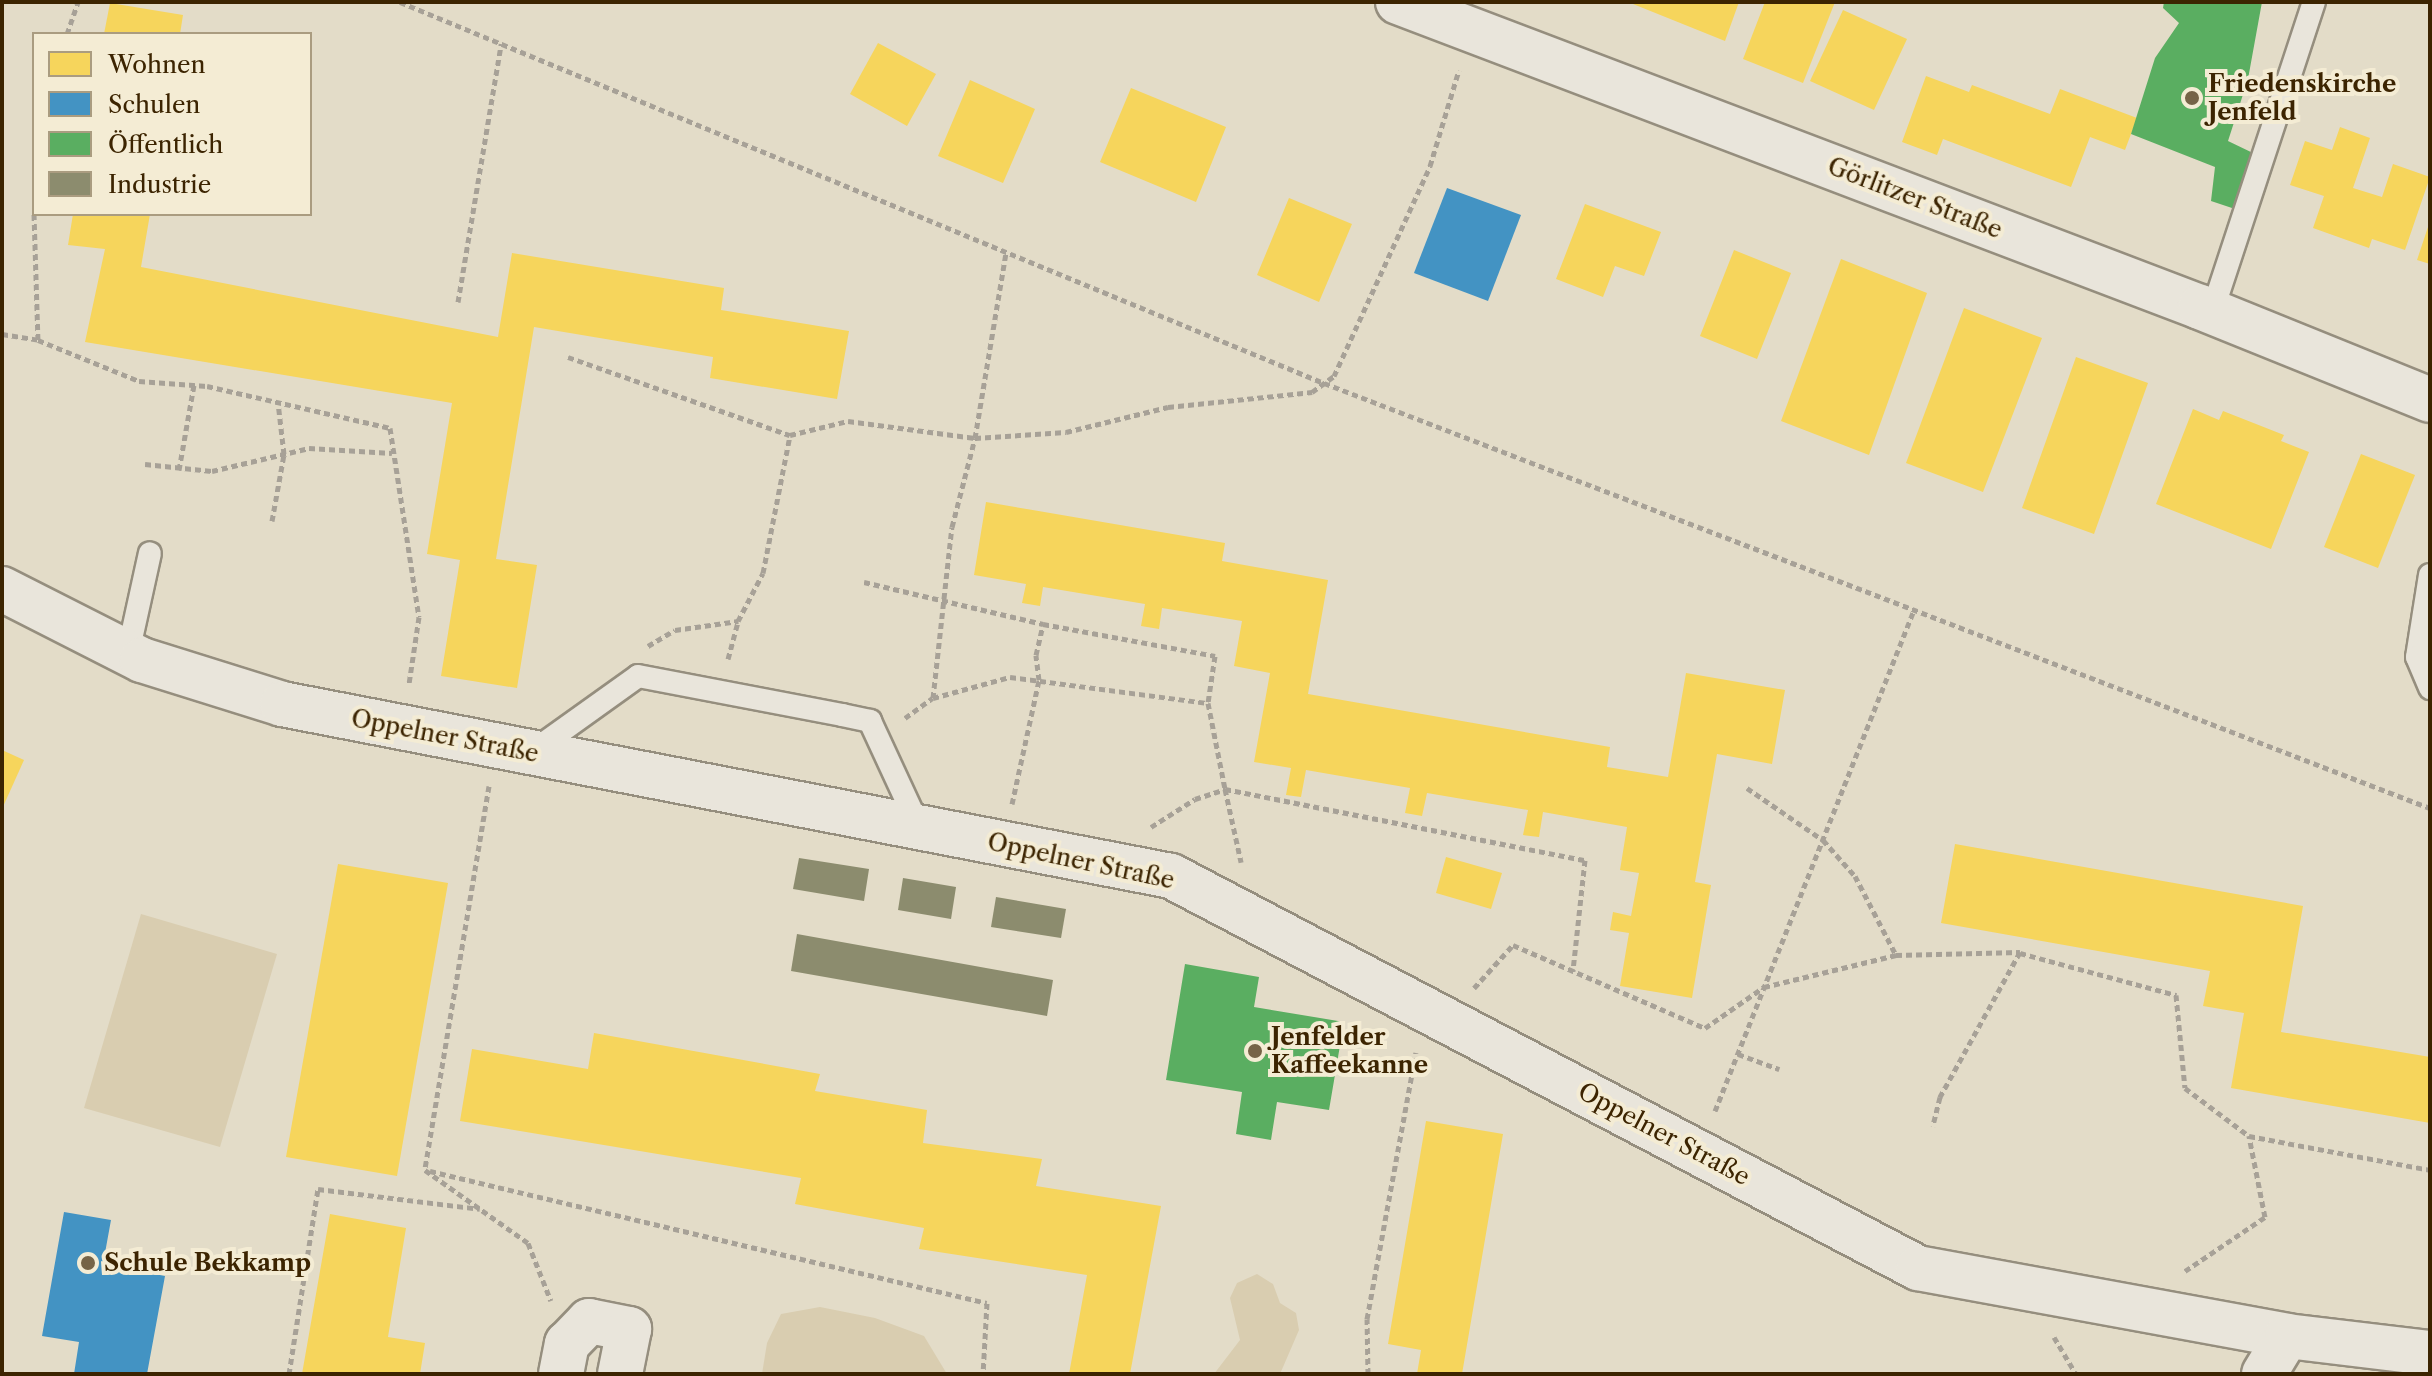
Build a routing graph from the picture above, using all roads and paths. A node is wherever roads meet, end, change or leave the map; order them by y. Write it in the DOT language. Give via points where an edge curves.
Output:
graph roads {
  1 [pos="78,2"];
  2 [pos="400,2"];
  3 [pos="1398,2"];
  4 [pos="2314,2"];
  5 [pos="1472,29"];
  6 [pos="68,32"];
  7 [pos="501,44"];
  8 [pos="34,216"];
  9 [pos="1006,252"];
  10 [pos="458,302"];
  11 [pos="2212,312"];
  12 [pos="2,334"];
  13 [pos="38,340"];
  14 [pos="568,357"];
  15 [pos="1324,383"];
  16 [pos="194,385"];
  17 [pos="2430,400"];
  18 [pos="278,402"];
  19 [pos="790,435"];
  20 [pos="975,438"];
  21 [pos="393,453"];
  22 [pos="284,454"];
  23 [pos="145,464"];
  24 [pos="179,470"];
  25 [pos="272,521"];
  26 [pos="150,553"];
  27 [pos="2430,575"];
  28 [pos="864,582"];
  29 [pos="2,589"];
  30 [pos="944,600"];
  31 [pos="1914,610"];
  32 [pos="738,621"];
  33 [pos="1043,624"];
  34 [pos="128,653"];
  35 [pos="1039,680"];
  36 [pos="2430,688"];
  37 [pos="617,690"];
  38 [pos="719,691"];
  39 [pos="933,698"];
  40 [pos="1208,703"];
  41 [pos="402,727"];
  42 [pos="878,738"];
  43 [pos="514,749"];
  44 [pos="1747,788"];
  45 [pos="1225,789"];
  46 [pos="2430,808"];
  47 [pos="919,827"];
  48 [pos="1823,840"];
  49 [pos="1001,843"];
  50 [pos="1113,865"];
  51 [pos="1237,910"];
  52 [pos="2020,952"];
  53 [pos="1896,955"];
  54 [pos="1573,971"];
  55 [pos="1764,987"];
  56 [pos="1434,1014"];
  57 [pos="1738,1054"];
  58 [pos="1779,1069"];
  59 [pos="1933,1126"];
  60 [pos="2249,1136"];
  61 [pos="1698,1152"];
  62 [pos="425,1170"];
  63 [pos="2430,1170"];
  64 [pos="481,1210"];
  65 [pos="2132,1307"];
  66 [pos="2287,1336"];
  67 [pos="2430,1353"];
  68 [pos="564,1359"];
  69 [pos="289,1374"];
  70 [pos="620,1374"];
  71 [pos="983,1374"];
  72 [pos="1368,1374"];
  73 [pos="2264,1374"];
  1 -- 6 [label="path"];
  2 -- 7 [label="path"];
  3 -- 5 [label="street, Görlitzer Straße"];
  4 -- 11 [label="lane"];
  5 -- 11 [label="street, Görlitzer Straße"];
  5 -- 15 [label="path" via="1430,166 1334,376"];
  7 -- 9 [label="path"];
  7 -- 10 [label="path"];
  8 -- 13 [label="path"];
  9 -- 15 [label="path"];
  9 -- 20 [label="path"];
  11 -- 17 [label="street, Görlitzer Straße"];
  12 -- 13 [label="path"];
  13 -- 16 [label="path" via="139,381"];
  14 -- 19 [label="path"];
  15 -- 20 [label="path" via="1312,392 1168,407 1066,432"];
  15 -- 31 [label="path"];
  16 -- 18 [label="path"];
  16 -- 24 [label="path"];
  18 -- 21 [label="path" via="390,428"];
  18 -- 22 [label="path"];
  19 -- 20 [label="path" via="848,421"];
  19 -- 32 [label="path" via="763,573"];
  20 -- 30 [label="path" via="952,527"];
  21 -- 22 [label="path" via="309,448"];
  21 -- 41 [label="path" via="419,617"];
  22 -- 24 [label="path" via="212,471"];
  22 -- 25 [label="path"];
  23 -- 24 [label="path"];
  26 -- 34 [label="lane"];
  27 -- 36 [label="lane" via="2417,657"];
  28 -- 30 [label="path"];
  29 -- 34 [label="street, Oppelner Straße"];
  30 -- 33 [label="path"];
  30 -- 39 [label="path"];
  31 -- 46 [label="path"];
  31 -- 48 [label="path"];
  32 -- 37 [label="path" via="675,630 656,639 627,663"];
  32 -- 38 [label="path"];
  33 -- 35 [label="path" via="1036,655"];
  33 -- 40 [label="path" via="1215,656"];
  34 -- 41 [label="street, Oppelner Straße" via="282,704"];
  35 -- 39 [label="path" via="1010,677"];
  35 -- 40 [label="path"];
  35 -- 49 [label="path"];
  37 -- 38 [label="lane" via="638,676"];
  37 -- 43 [label="lane"];
  38 -- 42 [label="lane" via="870,721"];
  39 -- 42 [label="path"];
  40 -- 45 [label="path"];
  41 -- 43 [label="street, Oppelner Straße"];
  42 -- 47 [label="lane"];
  43 -- 47 [label="street, Oppelner Straße"];
  43 -- 62 [label="path"];
  44 -- 48 [label="path"];
  45 -- 50 [label="path" via="1195,799 1125,843"];
  45 -- 51 [label="path" via="1243,868"];
  45 -- 54 [label="path" via="1585,860"];
  47 -- 49 [label="street, Oppelner Straße"];
  48 -- 53 [label="path" via="1855,876"];
  48 -- 55 [label="path"];
  49 -- 50 [label="street, Oppelner Straße"];
  50 -- 51 [label="street, Oppelner Straße" via="1171,876"];
  51 -- 56 [label="street, Oppelner Straße"];
  52 -- 53 [label="path"];
  52 -- 59 [label="path" via="1940,1097"];
  52 -- 60 [label="path" via="2176,995 2185,1088"];
  53 -- 55 [label="path"];
  54 -- 55 [label="path" via="1705,1028"];
  54 -- 56 [label="path" via="1513,945"];
  55 -- 57 [label="path"];
  56 -- 61 [label="street, Oppelner Straße"];
  56 -- 72 [label="path" via="1367,1319"];
  57 -- 58 [label="path"];
  57 -- 61 [label="path"];
  60 -- 63 [label="path"];
  60 -- 65 [label="path" via="2265,1217"];
  61 -- 65 [label="street, Oppelner Straße" via="1918,1268"];
  62 -- 64 [label="path"];
  62 -- 71 [label="path" via="987,1303"];
  64 -- 68 [label="path" via="528,1243"];
  64 -- 69 [label="path" via="318,1189"];
  65 -- 66 [label="street, Oppelner Straße"];
  66 -- 67 [label="street, Oppelner Straße"];
  66 -- 73 [label="street"];
  68 -- 70 [label="street" via="589,1321 629,1329"];
}
